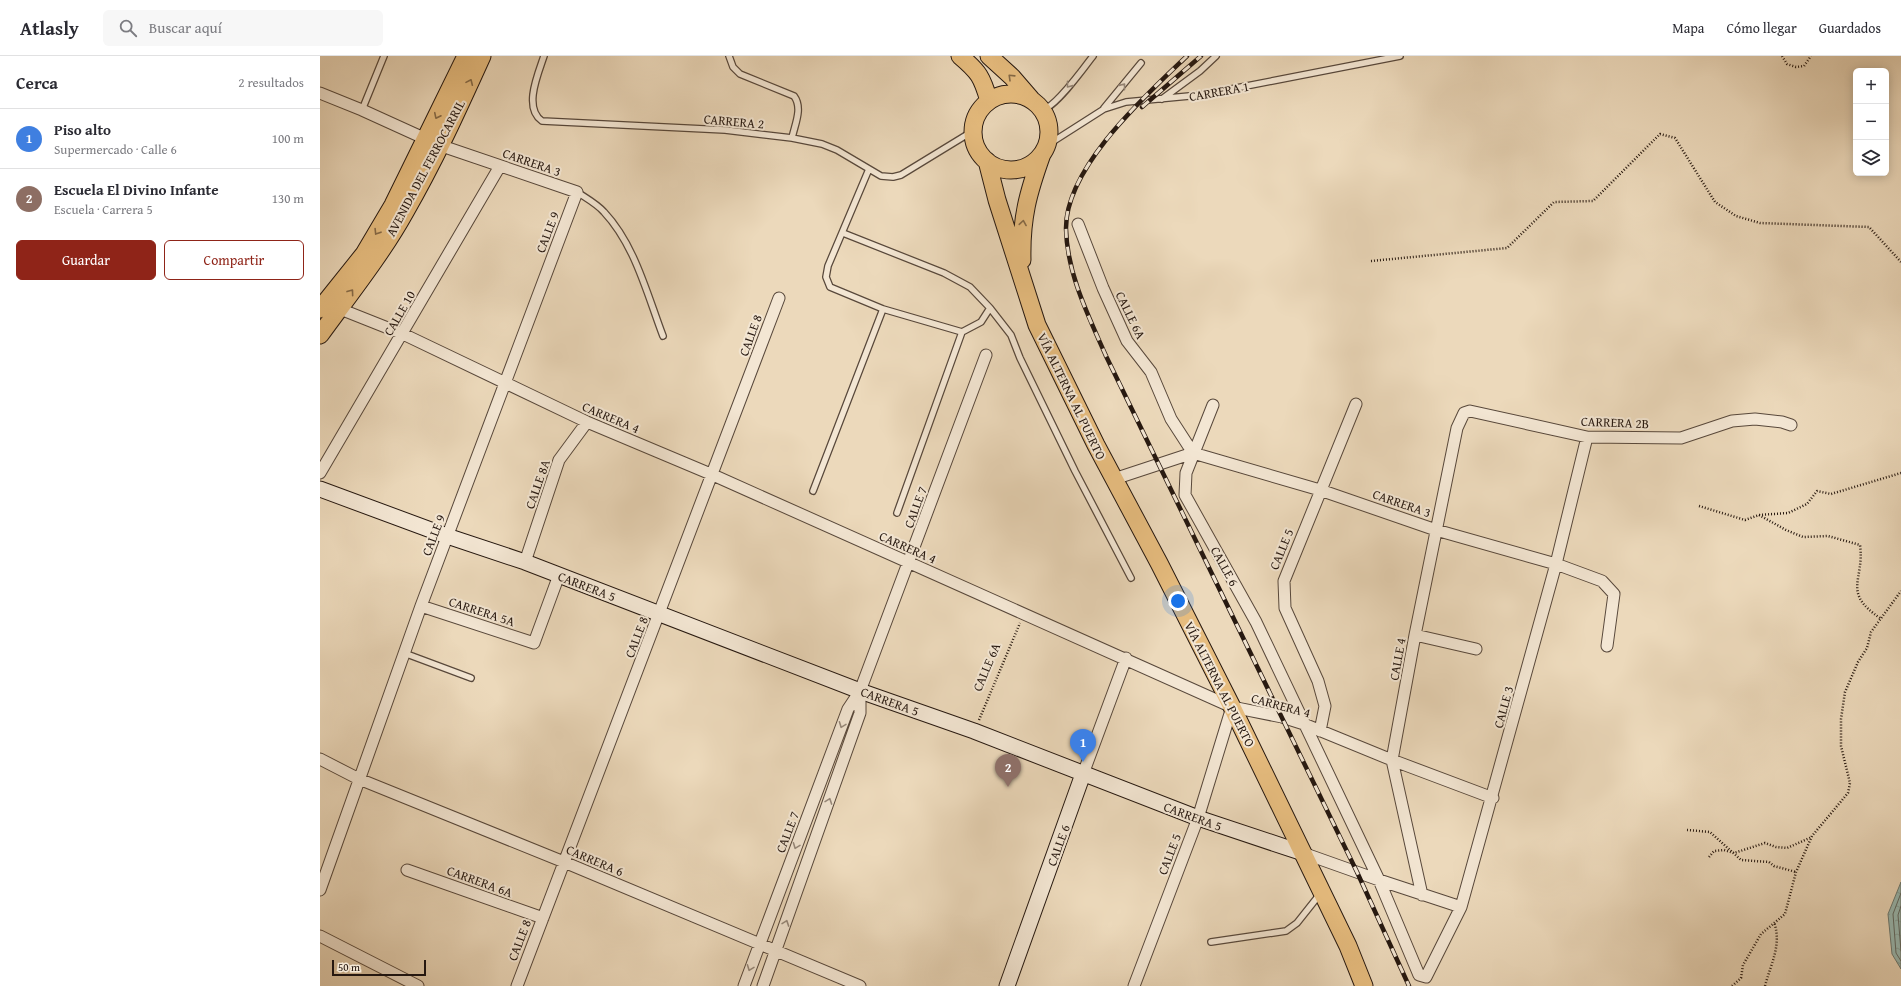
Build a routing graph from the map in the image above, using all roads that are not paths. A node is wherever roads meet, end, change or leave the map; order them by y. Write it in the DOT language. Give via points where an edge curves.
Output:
graph roads {
  1 [pos="384,56"];
  2 [pos="466,56"];
  3 [pos="482,56"];
  4 [pos="544,56"];
  5 [pos="729,56"];
  6 [pos="960,56"];
  7 [pos="989,56"];
  8 [pos="1093,56"];
  9 [pos="1216,56"];
  10 [pos="1400,56"];
  11 [pos="1141,63"];
  12 [pos="320,93"];
  13 [pos="1162,99"];
  14 [pos="989,101"];
  15 [pos="1036,105"];
  16 [pos="1104,109"];
  17 [pos="362,110"];
  18 [pos="973,131"];
  19 [pos="792,138"];
  20 [pos="433,142"];
  21 [pos="1044,150"];
  22 [pos="987,161"];
  23 [pos="500,166"];
  24 [pos="869,169"];
  25 [pos="577,192"];
  26 [pos="1078,224"];
  27 [pos="843,233"];
  28 [pos="1023,276"];
  29 [pos="779,298"];
  30 [pos="326,305"];
  31 [pos="990,308"];
  32 [pos="883,309"];
  33 [pos="962,332"];
  34 [pos="403,334"];
  35 [pos="320,335"];
  36 [pos="663,336"];
  37 [pos="986,355"];
  38 [pos="505,383"];
  39 [pos="1356,404"];
  40 [pos="1213,405"];
  41 [pos="587,422"];
  42 [pos="1786,424"];
  43 [pos="1457,428"];
  44 [pos="1587,437"];
  45 [pos="1193,453"];
  46 [pos="320,473"];
  47 [pos="713,475"];
  48 [pos="1114,479"];
  49 [pos="320,489"];
  50 [pos="1320,490"];
  51 [pos="813,492"];
  52 [pos="897,513"];
  53 [pos="1436,530"];
  54 [pos="447,536"];
  55 [pos="525,562"];
  56 [pos="910,562"];
  57 [pos="1556,564"];
  58 [pos="559,575"];
  59 [pos="1131,578"];
  60 [pos="421,606"];
  61 [pos="660,614"];
  62 [pos="1415,635"];
  63 [pos="1607,646"];
  64 [pos="1476,649"];
  65 [pos="404,653"];
  66 [pos="1126,658"];
  67 [pos="471,678"];
  68 [pos="860,690"];
  69 [pos="1232,707"];
  70 [pos="1304,724"];
  71 [pos="1320,731"];
  72 [pos="320,759"];
  73 [pos="1392,760"];
  74 [pos="1083,774"];
  75 [pos="359,779"];
  76 [pos="1493,798"];
  77 [pos="1198,818"];
  78 [pos="1303,853"];
  79 [pos="564,862"];
  80 [pos="407,870"];
  81 [pos="1379,880"];
  82 [pos="320,890"];
  83 [pos="1322,892"];
  84 [pos="1422,895"];
  85 [pos="1461,907"];
  86 [pos="543,918"];
  87 [pos="320,936"];
  88 [pos="1211,942"];
  89 [pos="759,945"];
  90 [pos="776,951"];
  91 [pos="1426,977"];
  92 [pos="418,986"];
  93 [pos="517,986"];
  94 [pos="744,986"];
  95 [pos="763,986"];
  96 [pos="860,986"];
  97 [pos="1007,986"];
  98 [pos="1134,986"];
  99 [pos="1364,986"];
  1 -- 17 [label="lane"];
  2 -- 20 [label="main road, AVENIDA DEL FERROCARRIL, one-way"];
  20 -- 3 [label="main road, AVENIDA DEL FERROCARRIL, one-way"];
  4 -- 19 [label="lane, CARRERA 2" via="534,94 533,109 536,117 542,121 725,130"];
  5 -- 19 [label="lane" via="732,67 740,74 794,96 799,109"];
  6 -- 14 [label="main road" via="976,69 984,82"];
  15 -- 7 [label="main road, one-way" via="1012,77"];
  8 -- 15 [label="lane, one-way" via="1047,109"];
  9 -- 13 [label="lane"];
  10 -- 13 [label="lane, CARRERA 1" via="1200,95"];
  16 -- 11 [label="lane, one-way"];
  12 -- 17 [label="street, CARRERA 3"];
  13 -- 16 [label="lane, CARRERA 1" via="1132,101"];
  14 -- 15 [label="main road" via="1010,94 1021,95"];
  14 -- 18 [label="main road" via="978,114"];
  15 -- 21 [label="main road" via="1048,127"];
  16 -- 21 [label="lane, CARRERA 1"];
  17 -- 20 [label="street, CARRERA 3"];
  18 -- 22 [label="main road, CARRERA 1" via="979,153"];
  18 -- 24 [label="lane, CARRERA 2" via="901,175 881,176"];
  19 -- 24 [label="lane, CARRERA 2" via="837,150"];
  20 -- 23 [label="street, CARRERA 3"];
  20 -- 30 [label="main road, AVENIDA DEL FERROCARRIL" via="371,242"];
  21 -- 22 [label="main road, CARRERA 1" via="1033,163 1022,168 997,168"];
  28 -- 21 [label="main road, VÍA ALTERNA AL PUERTO, one-way" via="1022,235 1027,200"];
  22 -- 28 [label="main road, VÍA ALTERNA AL PUERTO" via="997,200"];
  23 -- 25 [label="street, CARRERA 3"];
  23 -- 34 [label="street, CALLE 10"];
  24 -- 27 [label="lane"];
  25 -- 36 [label="lane, CARRERA 3" via="603,211 620,232"];
  25 -- 38 [label="street, CALLE 9"];
  26 -- 45 [label="street, CALLE 6A" via="1123,333 1135,354 1151,372 1170,419"];
  27 -- 31 [label="lane" via="944,273 970,287"];
  27 -- 32 [label="lane" via="828,266 826,277 830,287"];
  28 -- 48 [label="main road, VÍA ALTERNA AL PUERTO" via="1037,325"];
  29 -- 47 [label="street, CALLE 8"];
  30 -- 34 [label="street, CARRERA 4"];
  30 -- 35 [label="main road, AVENIDA DEL FERROCARRIL"];
  31 -- 33 [label="lane" via="981,322"];
  31 -- 59 [label="lane" via="1011,335 1075,471"];
  32 -- 33 [label="lane"];
  32 -- 51 [label="lane"];
  33 -- 52 [label="lane"];
  34 -- 38 [label="street, CARRERA 4"];
  34 -- 46 [label="street, CALLE 10"];
  37 -- 56 [label="street, CALLE 7"];
  38 -- 41 [label="street, CARRERA 4"];
  38 -- 54 [label="street, CALLE 9"];
  39 -- 50 [label="street, CALLE 5"];
  40 -- 45 [label="street, CALLE 6"];
  41 -- 47 [label="street, CARRERA 4"];
  41 -- 55 [label="street, CALLE 8A" via="559,460"];
  42 -- 44 [label="street, CARRERA 2B" via="1755,419 1732,421 1681,438"];
  43 -- 44 [label="street, CARRERA 2B" via="1464,413 1470,411"];
  43 -- 53 [label="street, CALLE 4"];
  44 -- 57 [label="street, CALLE 3"];
  45 -- 48 [label="street"];
  45 -- 50 [label="street, CARRERA 3"];
  45 -- 70 [label="street, CALLE 6" via="1186,473 1185,495 1256,622"];
  47 -- 56 [label="street, CARRERA 4"];
  47 -- 61 [label="street, CALLE 8"];
  48 -- 69 [label="main road, VÍA ALTERNA AL PUERTO"];
  49 -- 54 [label="street, CARRERA 5"];
  50 -- 53 [label="street, CARRERA 3"];
  50 -- 71 [label="street, CALLE 5" via="1284,581 1285,608 1318,681 1325,706"];
  53 -- 57 [label="street, CARRERA 3"];
  53 -- 62 [label="street, CALLE 4"];
  54 -- 55 [label="street, CARRERA 5"];
  54 -- 60 [label="street, CALLE 9"];
  55 -- 58 [label="street, CARRERA 5"];
  56 -- 66 [label="street, CARRERA 4"];
  56 -- 68 [label="street, CALLE 7"];
  57 -- 63 [label="street, CARRERA 3" via="1602,581 1614,594"];
  57 -- 76 [label="street, CALLE 3"];
  58 -- 60 [label="street, CARRERA 5A" via="534,643"];
  58 -- 61 [label="street, CARRERA 5"];
  60 -- 65 [label="street, CALLE 9"];
  61 -- 68 [label="street, CARRERA 5"];
  61 -- 79 [label="street, CALLE 8"];
  62 -- 64 [label="street"];
  62 -- 73 [label="street, CALLE 4"];
  65 -- 67 [label="lane"];
  65 -- 75 [label="street, CALLE 9"];
  66 -- 69 [label="street, CARRERA 4"];
  66 -- 74 [label="street, CALLE 6"];
  68 -- 74 [label="street, CARRERA 5"];
  68 -- 89 [label="street, CALLE 7, one-way" via="848,709"];
  90 -- 68 [label="street, CALLE 7, one-way" via="860,713"];
  69 -- 70 [label="street, CARRERA 4"];
  69 -- 77 [label="street, CALLE 5"];
  69 -- 78 [label="main road, VÍA ALTERNA AL PUERTO"];
  70 -- 71 [label="street, CARRERA 4"];
  70 -- 81 [label="street, CALLE 6"];
  71 -- 73 [label="street, CARRERA 4"];
  72 -- 75 [label="street, CARRERA 6"];
  73 -- 76 [label="street, CARRERA 4"];
  73 -- 84 [label="street, CALLE 4"];
  74 -- 77 [label="street, CARRERA 5"];
  74 -- 97 [label="street, CALLE 6"];
  75 -- 79 [label="street, CARRERA 6"];
  75 -- 82 [label="street, CALLE 9"];
  76 -- 85 [label="street, CALLE 3"];
  77 -- 78 [label="street, CARRERA 5"];
  77 -- 98 [label="street, CALLE 5"];
  78 -- 81 [label="street, CARRERA 5"];
  78 -- 83 [label="main road, VÍA ALTERNA AL PUERTO"];
  79 -- 86 [label="street, CALLE 8"];
  79 -- 89 [label="street, CARRERA 6"];
  80 -- 86 [label="street, CARRERA 6A"];
  81 -- 84 [label="street, CARRERA 5"];
  81 -- 91 [label="street, CALLE 6" via="1420,975"];
  83 -- 88 [label="lane" via="1297,923 1286,931"];
  83 -- 99 [label="main road, VÍA ALTERNA AL PUERTO"];
  84 -- 85 [label="street, CARRERA 5"];
  85 -- 91 [label="street, CALLE 3"];
  86 -- 93 [label="street, CALLE 8"];
  87 -- 92 [label="street"];
  89 -- 90 [label="street, CARRERA 6"];
  89 -- 94 [label="street, CALLE 7, one-way"];
  90 -- 95 [label="street, CALLE 7"];
  90 -- 96 [label="street, CARRERA 6"];
}
